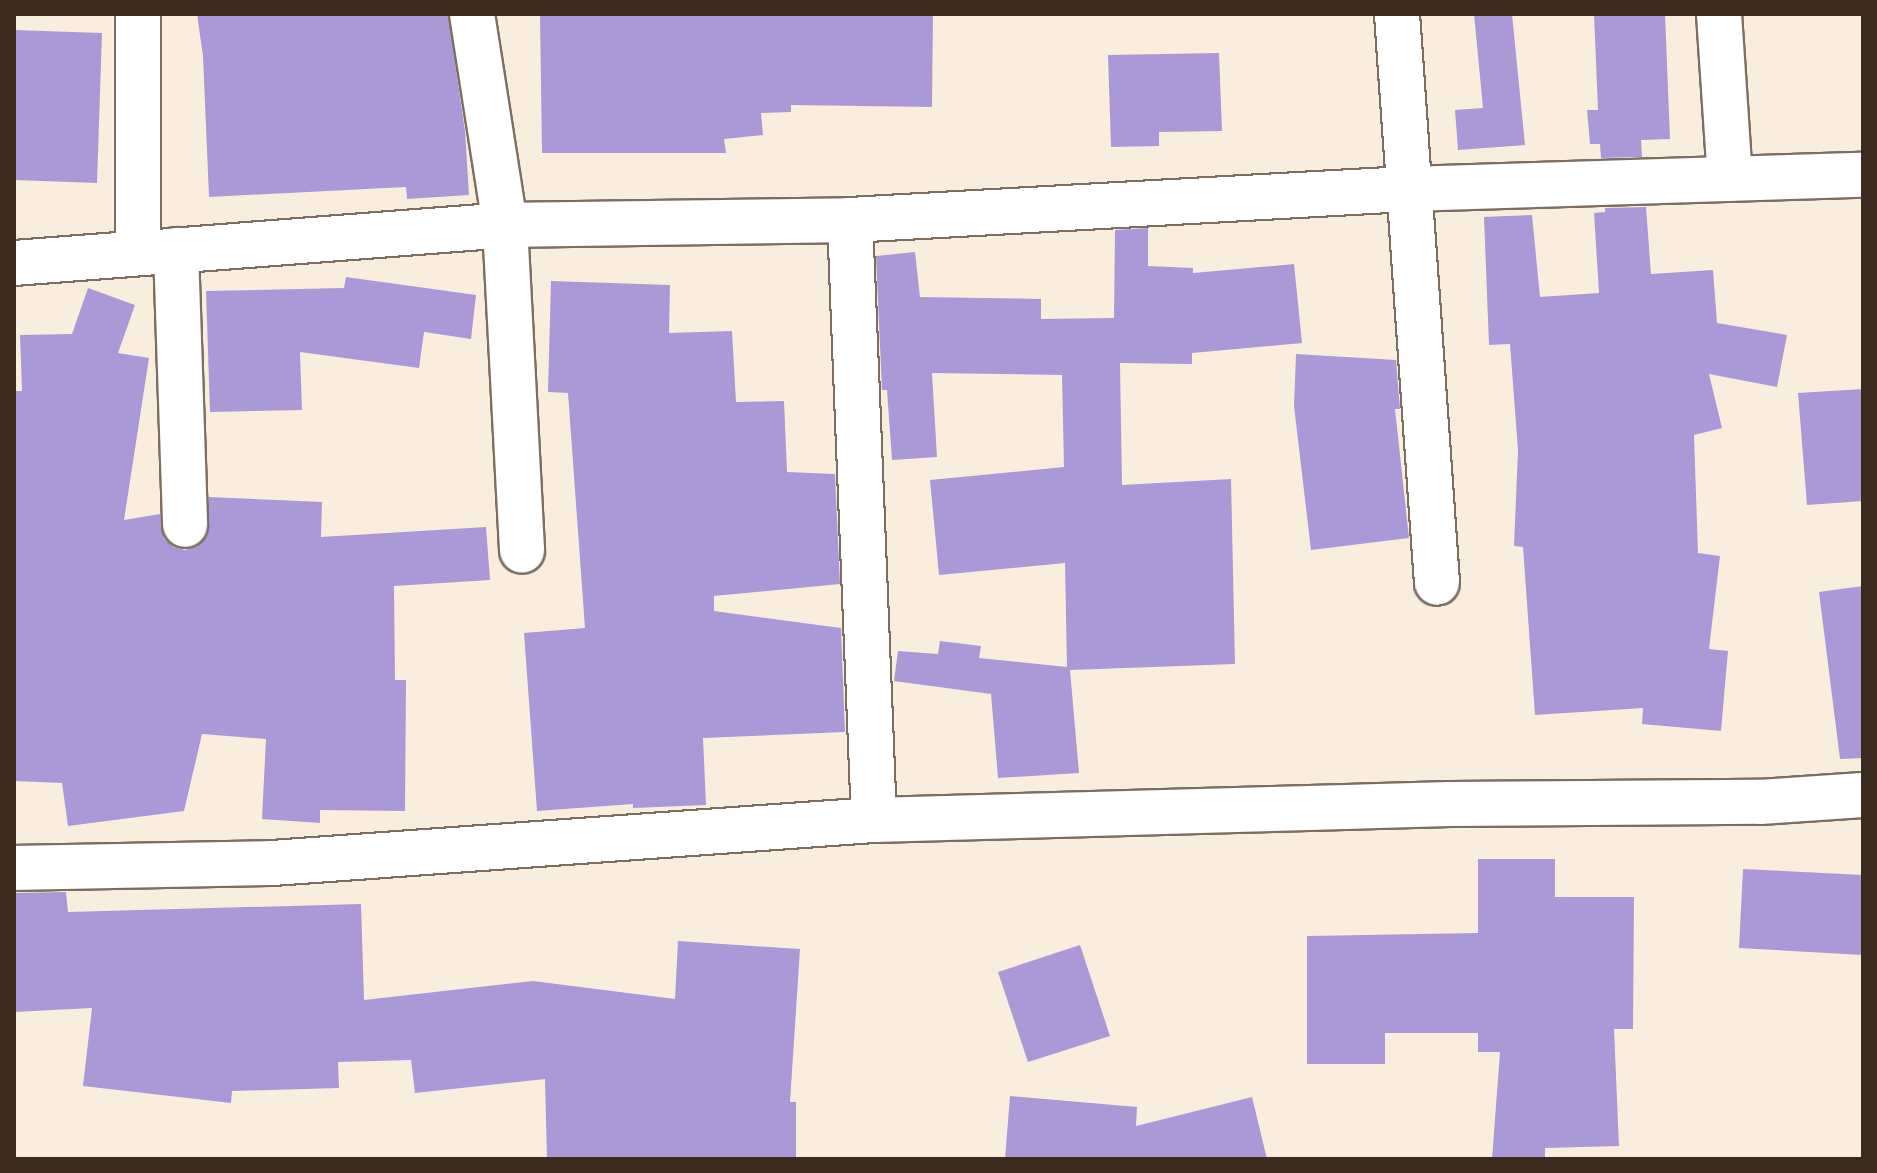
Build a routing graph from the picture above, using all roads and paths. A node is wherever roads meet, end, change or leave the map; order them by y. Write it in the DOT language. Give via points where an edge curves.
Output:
graph roads {
  1 [pos="138,14"];
  2 [pos="472,14"];
  3 [pos="1397,14"];
  4 [pos="1719,14"];
  5 [pos="1863,175"];
  6 [pos="1730,179"];
  7 [pos="1407,189"];
  8 [pos="850,220"];
  9 [pos="505,225"];
  10 [pos="157,252"];
  11 [pos="14,263"];
  12 [pos="185,525"];
  13 [pos="522,551"];
  14 [pos="1437,583"];
  15 [pos="1863,795"];
  16 [pos="874,820"];
  17 [pos="14,868"];
  1 -- 10 [label="street"];
  2 -- 9 [label="street"];
  3 -- 7 [label="street"];
  4 -- 6 [label="street"];
  5 -- 6 [label="street"];
  6 -- 7 [label="street"];
  7 -- 8 [label="street"];
  7 -- 14 [label="street"];
  8 -- 9 [label="street"];
  8 -- 16 [label="street"];
  9 -- 10 [label="street"];
  9 -- 13 [label="street"];
  10 -- 11 [label="street"];
  10 -- 12 [label="street"];
  15 -- 16 [label="street" via="1760,802 1450,804"];
  16 -- 17 [label="street" via="272,863"];
}
